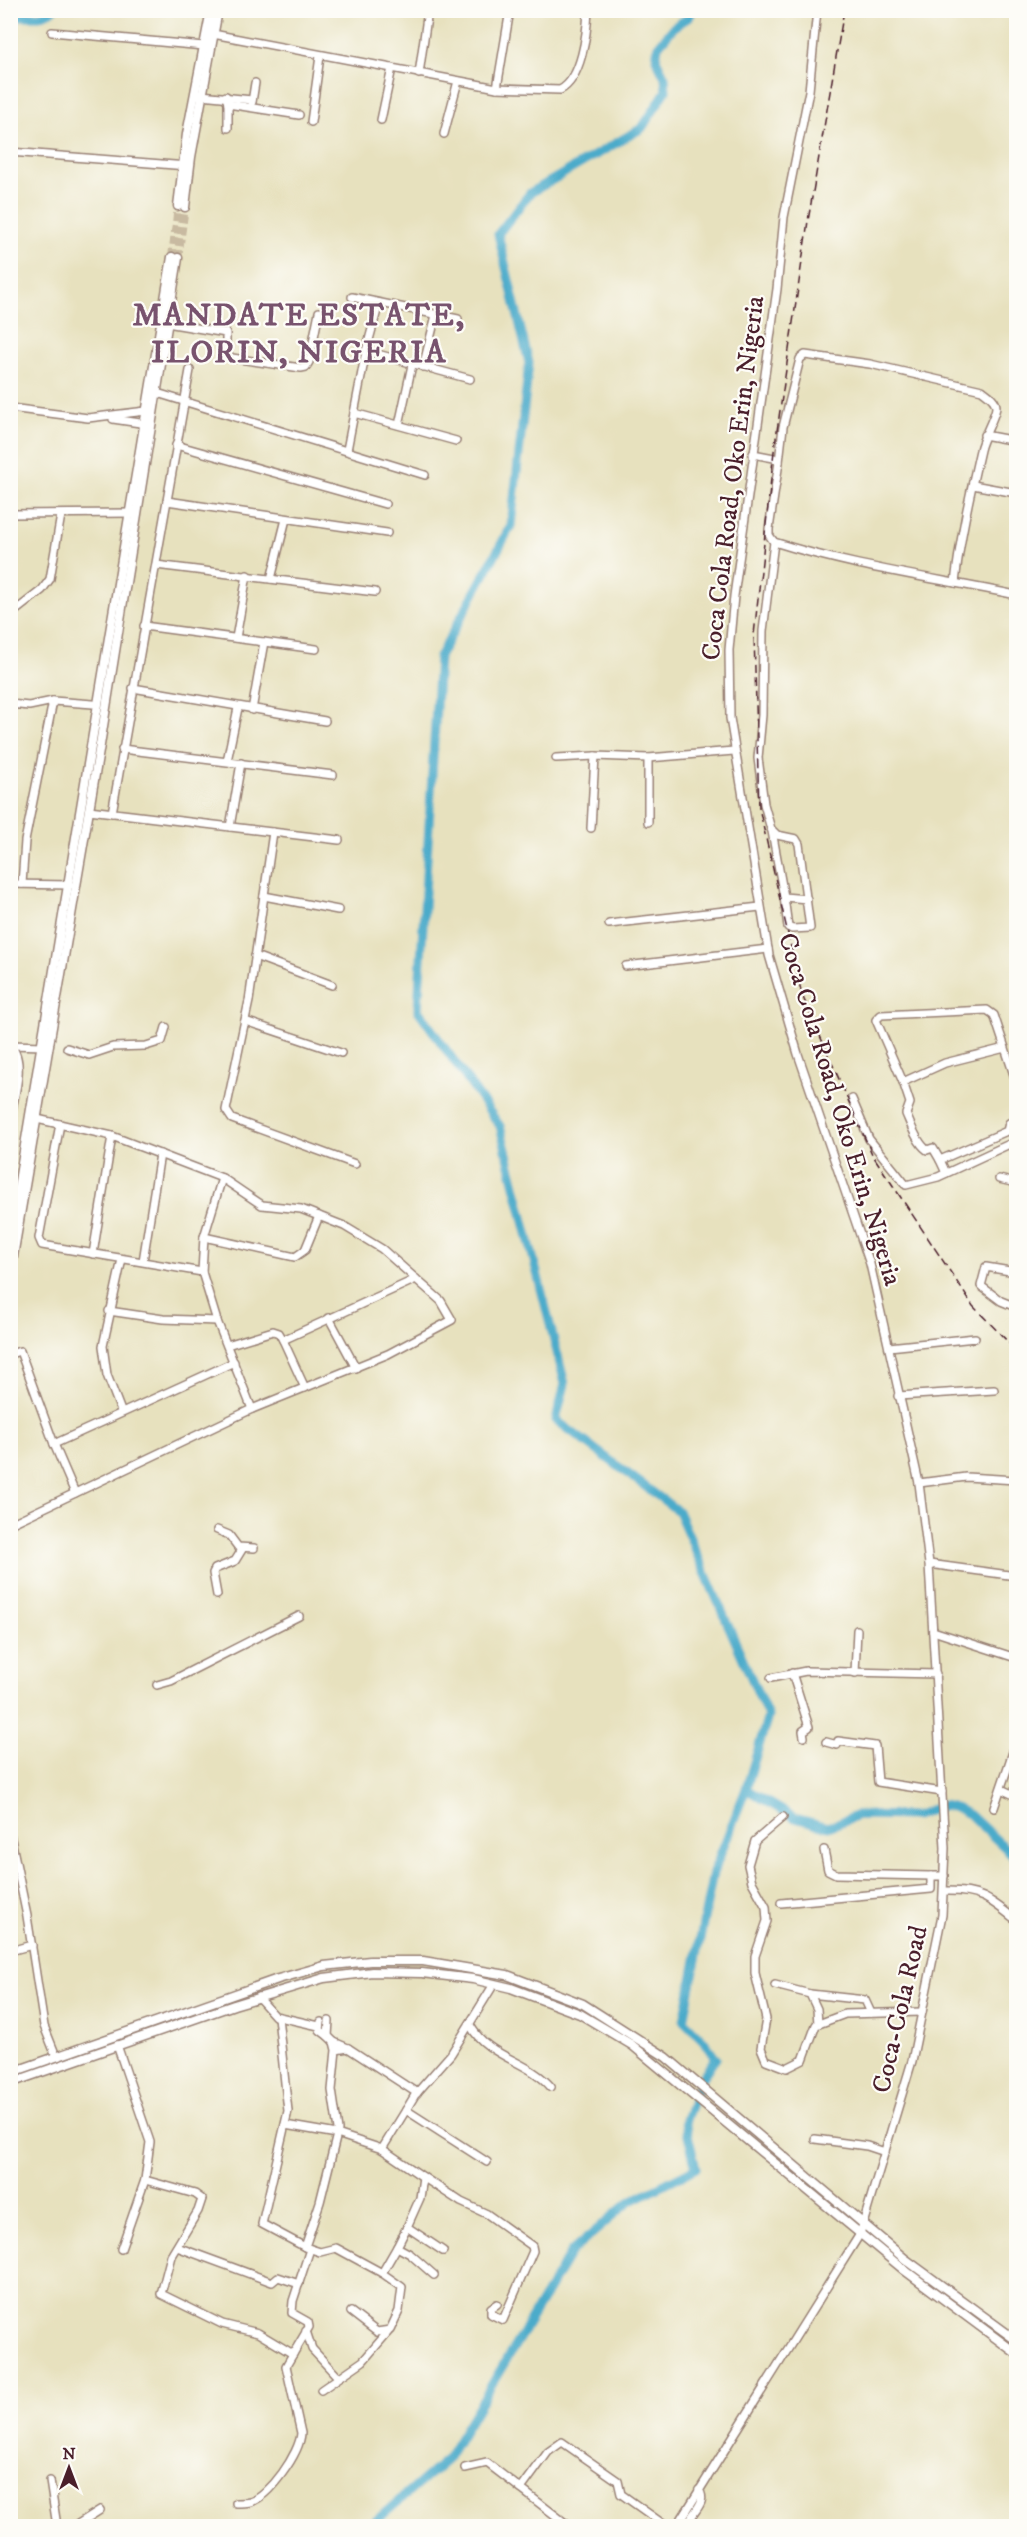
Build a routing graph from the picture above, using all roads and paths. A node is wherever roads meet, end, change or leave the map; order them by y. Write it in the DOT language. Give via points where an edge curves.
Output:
graph roads {
  1 [pos="212,10"];
  2 [pos="218,10"];
  3 [pos="428,10"];
  4 [pos="510,10"];
  5 [pos="588,10"];
  6 [pos="817,10"];
  7 [pos="52,32"];
  8 [pos="213,34"];
  9 [pos="204,46"];
  10 [pos="320,56"];
  11 [pos="392,68"];
  12 [pos="419,74"];
  13 [pos="458,81"];
  14 [pos="255,83"];
  15 [pos="497,88"];
  16 [pos="201,95"];
  17 [pos="226,96"];
  18 [pos="251,103"];
  19 [pos="228,104"];
  20 [pos="299,115"];
  21 [pos="381,120"];
  22 [pos="311,122"];
  23 [pos="228,128"];
  24 [pos="444,134"];
  25 [pos="10,152"];
  26 [pos="187,166"];
  27 [pos="182,207"];
  28 [pos="352,297"];
  29 [pos="379,303"];
  30 [pos="319,312"];
  31 [pos="436,315"];
  32 [pos="458,319"];
  33 [pos="168,323"];
  34 [pos="366,351"];
  35 [pos="412,365"];
  36 [pos="423,367"];
  37 [pos="190,370"];
  38 [pos="470,379"];
  39 [pos="157,393"];
  40 [pos="184,400"];
  41 [pos="10,408"];
  42 [pos="146,411"];
  43 [pos="354,413"];
  44 [pos="108,418"];
  45 [pos="148,424"];
  46 [pos="399,425"];
  47 [pos="984,435"];
  48 [pos="456,441"];
  49 [pos="1017,441"];
  50 [pos="176,445"];
  51 [pos="347,450"];
  52 [pos="753,454"];
  53 [pos="779,462"];
  54 [pos="425,475"];
  55 [pos="973,485"];
  56 [pos="1017,493"];
  57 [pos="167,501"];
  58 [pos="385,504"];
  59 [pos="132,513"];
  60 [pos="10,514"];
  61 [pos="61,515"];
  62 [pos="286,519"];
  63 [pos="387,533"];
  64 [pos="774,542"];
  65 [pos="156,565"];
  66 [pos="247,575"];
  67 [pos="271,579"];
  68 [pos="955,583"];
  69 [pos="375,592"];
  70 [pos="1017,595"];
  71 [pos="10,615"];
  72 [pos="144,626"];
  73 [pos="236,638"];
  74 [pos="264,642"];
  75 [pos="316,649"];
  76 [pos="133,688"];
  77 [pos="53,701"];
  78 [pos="10,704"];
  79 [pos="93,704"];
  80 [pos="238,708"];
  81 [pos="252,710"];
  82 [pos="326,721"];
  83 [pos="122,750"];
  84 [pos="734,751"];
  85 [pos="595,756"];
  86 [pos="556,758"];
  87 [pos="648,758"];
  88 [pos="227,761"];
  89 [pos="241,763"];
  90 [pos="333,775"];
  91 [pos="89,810"];
  92 [pos="112,813"];
  93 [pos="648,822"];
  94 [pos="230,827"];
  95 [pos="591,828"];
  96 [pos="771,829"];
  97 [pos="273,832"];
  98 [pos="339,840"];
  99 [pos="10,884"];
  100 [pos="22,884"];
  101 [pos="70,885"];
  102 [pos="264,896"];
  103 [pos="784,897"];
  104 [pos="807,899"];
  105 [pos="760,907"];
  106 [pos="338,910"];
  107 [pos="609,924"];
  108 [pos="768,949"];
  109 [pos="255,956"];
  110 [pos="626,966"];
  111 [pos="332,985"];
  112 [pos="245,1021"];
  113 [pos="166,1027"];
  114 [pos="10,1045"];
  115 [pos="46,1046"];
  116 [pos="67,1048"];
  117 [pos="1005,1048"];
  118 [pos="341,1053"];
  119 [pos="1017,1081"];
  120 [pos="903,1082"];
  121 [pos="852,1099"];
  122 [pos="10,1119"];
  123 [pos="37,1119"];
  124 [pos="1017,1119"];
  125 [pos="60,1124"];
  126 [pos="112,1136"];
  127 [pos="1017,1141"];
  128 [pos="160,1154"];
  129 [pos="940,1160"];
  130 [pos="355,1164"];
  131 [pos="946,1173"];
  132 [pos="222,1178"];
  133 [pos="999,1179"];
  134 [pos="1017,1183"];
  135 [pos="319,1216"];
  136 [pos="10,1236"];
  137 [pos="204,1237"];
  138 [pos="93,1254"];
  139 [pos="122,1259"];
  140 [pos="144,1261"];
  141 [pos="202,1272"];
  142 [pos="1017,1272"];
  143 [pos="10,1274"];
  144 [pos="416,1279"];
  145 [pos="1017,1307"];
  146 [pos="109,1311"];
  147 [pos="329,1318"];
  148 [pos="217,1321"];
  149 [pos="975,1338"];
  150 [pos="283,1340"];
  151 [pos="227,1345"];
  152 [pos="889,1347"];
  153 [pos="10,1354"];
  154 [pos="234,1362"];
  155 [pos="356,1368"];
  156 [pos="305,1388"];
  157 [pos="994,1390"];
  158 [pos="898,1396"];
  159 [pos="252,1409"];
  160 [pos="121,1411"];
  161 [pos="54,1444"];
  162 [pos="1017,1480"];
  163 [pos="919,1483"];
  164 [pos="75,1493"];
  165 [pos="10,1524"];
  166 [pos="217,1530"];
  167 [pos="243,1548"];
  168 [pos="254,1548"];
  169 [pos="929,1564"];
  170 [pos="1017,1576"];
  171 [pos="217,1595"];
  172 [pos="298,1616"];
  173 [pos="857,1630"];
  174 [pos="933,1630"];
  175 [pos="1017,1658"];
  176 [pos="792,1673"];
  177 [pos="855,1673"];
  178 [pos="936,1674"];
  179 [pos="771,1678"];
  180 [pos="157,1685"];
  181 [pos="804,1737"];
  182 [pos="826,1742"];
  183 [pos="1017,1743"];
  184 [pos="1001,1789"];
  185 [pos="942,1796"];
  186 [pos="1017,1796"];
  187 [pos="994,1808"];
  188 [pos="783,1817"];
  189 [pos="10,1834"];
  190 [pos="824,1850"];
  191 [pos="944,1875"];
  192 [pos="931,1876"];
  193 [pos="944,1891"];
  194 [pos="781,1903"];
  195 [pos="1017,1920"];
  196 [pos="32,1945"];
  197 [pos="10,1951"];
  198 [pos="494,1984"];
  199 [pos="775,1985"];
  200 [pos="810,1994"];
  201 [pos="258,1997"];
  202 [pos="922,2012"];
  203 [pos="870,2013"];
  204 [pos="278,2017"];
  205 [pos="818,2024"];
  206 [pos="470,2025"];
  207 [pos="117,2045"];
  208 [pos="339,2047"];
  209 [pos="56,2056"];
  210 [pos="10,2073"];
  211 [pos="10,2083"];
  212 [pos="551,2087"];
  213 [pos="417,2093"];
  214 [pos="406,2110"];
  215 [pos="285,2125"];
  216 [pos="337,2134"];
  217 [pos="815,2139"];
  218 [pos="382,2149"];
  219 [pos="885,2152"];
  220 [pos="487,2162"];
  221 [pos="423,2177"];
  222 [pos="144,2180"];
  223 [pos="864,2224"];
  224 [pos="406,2227"];
  225 [pos="860,2234"];
  226 [pos="177,2247"];
  227 [pos="397,2247"];
  228 [pos="308,2248"];
  229 [pos="121,2249"];
  230 [pos="443,2251"];
  231 [pos="382,2273"];
  232 [pos="434,2275"];
  233 [pos="299,2284"];
  234 [pos="496,2304"];
  235 [pos="351,2312"];
  236 [pos="390,2330"];
  237 [pos="306,2331"];
  238 [pos="1017,2340"];
  239 [pos="1017,2353"];
  240 [pos="293,2354"];
  241 [pos="338,2377"];
  242 [pos="321,2390"];
  243 [pos="465,2468"];
  244 [pos="50,2481"];
  245 [pos="521,2489"];
  246 [pos="699,2490"];
  247 [pos="236,2503"];
  248 [pos="100,2510"];
  249 [pos="57,2526"];
  250 [pos="75,2526"];
  251 [pos="569,2526"];
  252 [pos="666,2526"];
  253 [pos="677,2526"];
  254 [pos="694,2526"];
  1 -- 9 [label="main road"];
  2 -- 8 [label="main road"];
  3 -- 12 [label="street"];
  4 -- 15 [label="street"];
  5 -- 15 [label="street" via="578,62 567,87"];
  6 -- 52 [label="street, Coca Cola Road, Oko Erin, Nigeria" via="809,91 784,217"];
  7 -- 9 [label="street"];
  8 -- 10 [label="street"];
  8 -- 16 [label="main road"];
  9 -- 26 [label="main road"];
  10 -- 11 [label="street"];
  10 -- 22 [label="street"];
  11 -- 12 [label="street"];
  11 -- 21 [label="street"];
  12 -- 13 [label="street"];
  13 -- 15 [label="street"];
  13 -- 24 [label="street"];
  14 -- 18 [label="street"];
  16 -- 17 [label="street"];
  16 -- 26 [label="main road"];
  17 -- 18 [label="street"];
  17 -- 19 [label="street"];
  18 -- 19 [label="street"];
  18 -- 20 [label="street"];
  19 -- 23 [label="street"];
  25 -- 26 [label="street"];
  26 -- 27 [label="main road"];
  28 -- 29 [label="street"];
  29 -- 31 [label="street"];
  29 -- 34 [label="street"];
  30 -- 33 [label="street" via="309,362 301,368 232,358 226,353 226,333"];
  31 -- 32 [label="street"];
  31 -- 36 [label="street"];
  33 -- 39 [label="main road"];
  33 -- 42 [label="main road" via="175,258"];
  34 -- 35 [label="street"];
  34 -- 43 [label="street"];
  35 -- 36 [label="street"];
  35 -- 46 [label="street"];
  36 -- 38 [label="street"];
  37 -- 40 [label="street"];
  39 -- 40 [label="street"];
  39 -- 45 [label="main road"];
  40 -- 50 [label="street"];
  40 -- 51 [label="street"];
  41 -- 44 [label="street"];
  42 -- 44 [label="street"];
  42 -- 45 [label="main road"];
  43 -- 46 [label="street"];
  43 -- 51 [label="street"];
  44 -- 45 [label="street"];
  45 -- 59 [label="main road"];
  46 -- 48 [label="street"];
  47 -- 49 [label="street"];
  47 -- 53 [label="street" via="996,409 994,401 982,390 870,364 805,355 800,359 783,427"];
  47 -- 55 [label="street"];
  50 -- 57 [label="street"];
  50 -- 58 [label="street"];
  51 -- 54 [label="street"];
  52 -- 53 [label="street"];
  52 -- 84 [label="street, Coca Cola Road, Oko Erin, Nigeria" via="729,650"];
  53 -- 64 [label="street" via="769,529"];
  55 -- 56 [label="street"];
  55 -- 68 [label="street"];
  57 -- 62 [label="street"];
  57 -- 65 [label="street"];
  59 -- 61 [label="street"];
  59 -- 91 [label="main road" via="126,587"];
  59 -- 101 [label="main road"];
  60 -- 61 [label="street"];
  61 -- 71 [label="street" via="50,579"];
  62 -- 63 [label="street"];
  62 -- 67 [label="street"];
  64 -- 68 [label="street" via="865,567"];
  64 -- 96 [label="street" via="764,609 758,741 764,804"];
  65 -- 66 [label="street"];
  65 -- 72 [label="street"];
  66 -- 67 [label="street"];
  66 -- 73 [label="street"];
  67 -- 69 [label="street"];
  68 -- 70 [label="street"];
  72 -- 73 [label="street"];
  72 -- 76 [label="street"];
  73 -- 74 [label="street"];
  74 -- 75 [label="street"];
  74 -- 81 [label="street"];
  76 -- 80 [label="street"];
  76 -- 83 [label="street"];
  77 -- 78 [label="street" via="29,706"];
  77 -- 79 [label="street"];
  77 -- 100 [label="street" via="25,841"];
  80 -- 81 [label="street"];
  80 -- 88 [label="street"];
  81 -- 82 [label="street"];
  83 -- 88 [label="street"];
  83 -- 92 [label="street"];
  84 -- 87 [label="street"];
  84 -- 105 [label="street, Coca Cola Road, Oko Erin, Nigeria"];
  85 -- 86 [label="street"];
  85 -- 87 [label="street"];
  85 -- 95 [label="street"];
  87 -- 93 [label="street"];
  88 -- 89 [label="street"];
  89 -- 90 [label="street"];
  89 -- 94 [label="street"];
  91 -- 92 [label="street"];
  91 -- 115 [label="main road"];
  92 -- 94 [label="street"];
  94 -- 97 [label="street"];
  96 -- 103 [label="street"];
  96 -- 104 [label="street" via="777,835 798,840"];
  97 -- 98 [label="street"];
  97 -- 102 [label="street"];
  99 -- 100 [label="street"];
  100 -- 101 [label="street"];
  101 -- 115 [label="main road"];
  102 -- 106 [label="street"];
  102 -- 109 [label="street"];
  103 -- 104 [label="street"];
  103 -- 104 [label="street" via="785,918 792,929 810,928"];
  105 -- 107 [label="street"];
  105 -- 108 [label="street, Coca Cola Road, Oko Erin, Nigeria"];
  108 -- 110 [label="street"];
  108 -- 152 [label="street, Coca Cola Road, Oko Erin, Nigeria" via="794,1044 870,1264"];
  109 -- 111 [label="street"];
  109 -- 112 [label="street"];
  112 -- 118 [label="street"];
  112 -- 130 [label="street" via="228,1115"];
  113 -- 116 [label="street" via="162,1041 154,1044 113,1047 89,1055"];
  114 -- 115 [label="street"];
  114 -- 122 [label="street" via="19,1061"];
  115 -- 123 [label="main road"];
  115 -- 136 [label="main road"];
  117 -- 119 [label="street"];
  117 -- 120 [label="street" via="945,1063"];
  117 -- 120 [label="street" via="994,1015 987,1010 877,1016 876,1024"];
  120 -- 129 [label="street" via="910,1103 906,1114 922,1147 933,1148"];
  121 -- 131 [label="street" via="869,1139 901,1181 910,1185"];
  123 -- 125 [label="street"];
  123 -- 143 [label="main road"];
  124 -- 129 [label="street" via="1009,1123 1007,1131"];
  125 -- 126 [label="street"];
  125 -- 138 [label="street" via="40,1242"];
  126 -- 128 [label="street"];
  126 -- 138 [label="street"];
  127 -- 131 [label="street"];
  128 -- 132 [label="street"];
  128 -- 140 [label="street"];
  129 -- 131 [label="street"];
  132 -- 135 [label="street" via="262,1205 300,1209"];
  132 -- 137 [label="street"];
  133 -- 134 [label="street"];
  135 -- 137 [label="street" via="305,1250 295,1257"];
  135 -- 144 [label="street" via="371,1240"];
  137 -- 141 [label="street"];
  138 -- 139 [label="street"];
  139 -- 140 [label="street"];
  139 -- 146 [label="street"];
  140 -- 141 [label="street"];
  141 -- 148 [label="street"];
  142 -- 145 [label="street" via="986,1268 981,1286"];
  144 -- 147 [label="street"];
  144 -- 155 [label="street" via="441,1301 452,1320"];
  146 -- 148 [label="street"];
  146 -- 160 [label="street" via="103,1346 107,1375"];
  147 -- 150 [label="street"];
  147 -- 155 [label="street"];
  148 -- 151 [label="street"];
  149 -- 152 [label="street"];
  150 -- 151 [label="street" via="273,1331"];
  150 -- 156 [label="street"];
  151 -- 154 [label="street"];
  152 -- 158 [label="street, Coca Cola Road, Oko Erin, Nigeria"];
  153 -- 161 [label="street" via="20,1351"];
  154 -- 159 [label="street"];
  154 -- 160 [label="street"];
  155 -- 156 [label="street"];
  156 -- 159 [label="street"];
  157 -- 158 [label="street"];
  158 -- 163 [label="street, Coca Cola Road, Oko Erin, Nigeria"];
  159 -- 164 [label="street"];
  160 -- 161 [label="street"];
  161 -- 164 [label="street"];
  162 -- 163 [label="street" via="966,1477"];
  163 -- 169 [label="street, Coca Cola Road, Oko Erin, Nigeria"];
  164 -- 165 [label="street"];
  166 -- 167 [label="street"];
  167 -- 168 [label="street"];
  167 -- 171 [label="street" via="235,1561 215,1569"];
  169 -- 170 [label="street"];
  169 -- 174 [label="street, Coca Cola Road, Oko Erin, Nigeria"];
  172 -- 180 [label="street"];
  173 -- 177 [label="street"];
  174 -- 175 [label="street"];
  174 -- 178 [label="street, Coca Cola Road, Oko Erin, Nigeria"];
  176 -- 177 [label="street"];
  176 -- 179 [label="street"];
  176 -- 181 [label="street" via="809,1727 803,1731"];
  177 -- 178 [label="street"];
  178 -- 185 [label="street, Coca Cola Road, Oko Erin, Nigeria"];
  182 -- 185 [label="street" via="875,1746 878,1782"];
  183 -- 184 [label="street"];
  184 -- 186 [label="street"];
  184 -- 187 [label="street"];
  185 -- 191 [label="street, Coca-Cola Road"];
  188 -- 205 [label="street" via="755,1841 748,1865 752,1882 766,1906 767,1922 755,1956 755,1973 766,2019 761,2048 766,2060 787,2068 803,2060"];
  189 -- 196 [label="street"];
  190 -- 192 [label="street" via="828,1870 836,1874"];
  191 -- 192 [label="street"];
  191 -- 193 [label="street, Coca-Cola Road"];
  192 -- 194 [label="street" via="931,1889"];
  193 -- 195 [label="street" via="978,1893"];
  193 -- 202 [label="street, Coca-Cola Road"];
  196 -- 197 [label="street"];
  196 -- 209 [label="street" via="44,2026"];
  198 -- 201 [label="main road" via="422,1973 372,1972 324,1978"];
  198 -- 206 [label="street"];
  198 -- 225 [label="main road" via="551,2001 632,2045"];
  199 -- 200 [label="street"];
  200 -- 203 [label="street" via="865,2000"];
  200 -- 205 [label="street"];
  201 -- 204 [label="street"];
  201 -- 207 [label="main road"];
  202 -- 203 [label="street"];
  202 -- 219 [label="street, Coca-Cola Road"];
  203 -- 205 [label="street" via="845,2014"];
  204 -- 208 [label="street" via="323,2023 328,2036"];
  204 -- 215 [label="street" via="288,2111"];
  206 -- 212 [label="street" via="487,2046"];
  206 -- 213 [label="street"];
  207 -- 211 [label="main road"];
  207 -- 222 [label="street" via="150,2142"];
  208 -- 213 [label="street"];
  208 -- 216 [label="street" via="332,2090"];
  209 -- 210 [label="main road"];
  209 -- 223 [label="main road" via="304,1971 396,1960 481,1969 554,1991 613,2020 666,2057"];
  213 -- 214 [label="street"];
  214 -- 218 [label="street"];
  214 -- 220 [label="street"];
  215 -- 216 [label="street"];
  215 -- 228 [label="street" via="262,2224"];
  216 -- 218 [label="street"];
  216 -- 228 [label="street"];
  217 -- 219 [label="street"];
  218 -- 221 [label="street"];
  219 -- 223 [label="street, Coca-Cola Road"];
  221 -- 224 [label="street" via="420,2198"];
  221 -- 234 [label="street" via="532,2246 503,2320 491,2314"];
  222 -- 226 [label="street" via="202,2199"];
  222 -- 229 [label="street"];
  223 -- 225 [label="street, Coca-Cola Road"];
  223 -- 238 [label="main road" via="944,2289"];
  224 -- 227 [label="street"];
  224 -- 230 [label="street"];
  225 -- 239 [label="main road"];
  225 -- 246 [label="street"];
  226 -- 233 [label="street" via="272,2282 278,2277"];
  226 -- 240 [label="street" via="161,2294 222,2324 258,2333"];
  227 -- 231 [label="street"];
  227 -- 232 [label="street"];
  228 -- 231 [label="street" via="320,2252 336,2248"];
  228 -- 233 [label="street"];
  231 -- 236 [label="street" via="402,2287 399,2311"];
  233 -- 237 [label="street" via="292,2313 308,2322"];
  235 -- 236 [label="street" via="377,2332"];
  236 -- 241 [label="street" via="363,2361"];
  237 -- 240 [label="street"];
  237 -- 241 [label="street" via="312,2349"];
  240 -- 247 [label="street" via="286,2366 300,2424 300,2444 289,2467 253,2501"];
  241 -- 242 [label="street"];
  243 -- 245 [label="street" via="487,2463"];
  244 -- 249 [label="street"];
  245 -- 251 [label="street"];
  245 -- 252 [label="street" via="548,2452 562,2442 618,2481 621,2494"];
  246 -- 253 [label="street"];
  246 -- 254 [label="street" via="701,2505 690,2520"];
  248 -- 250 [label="street"];
}
